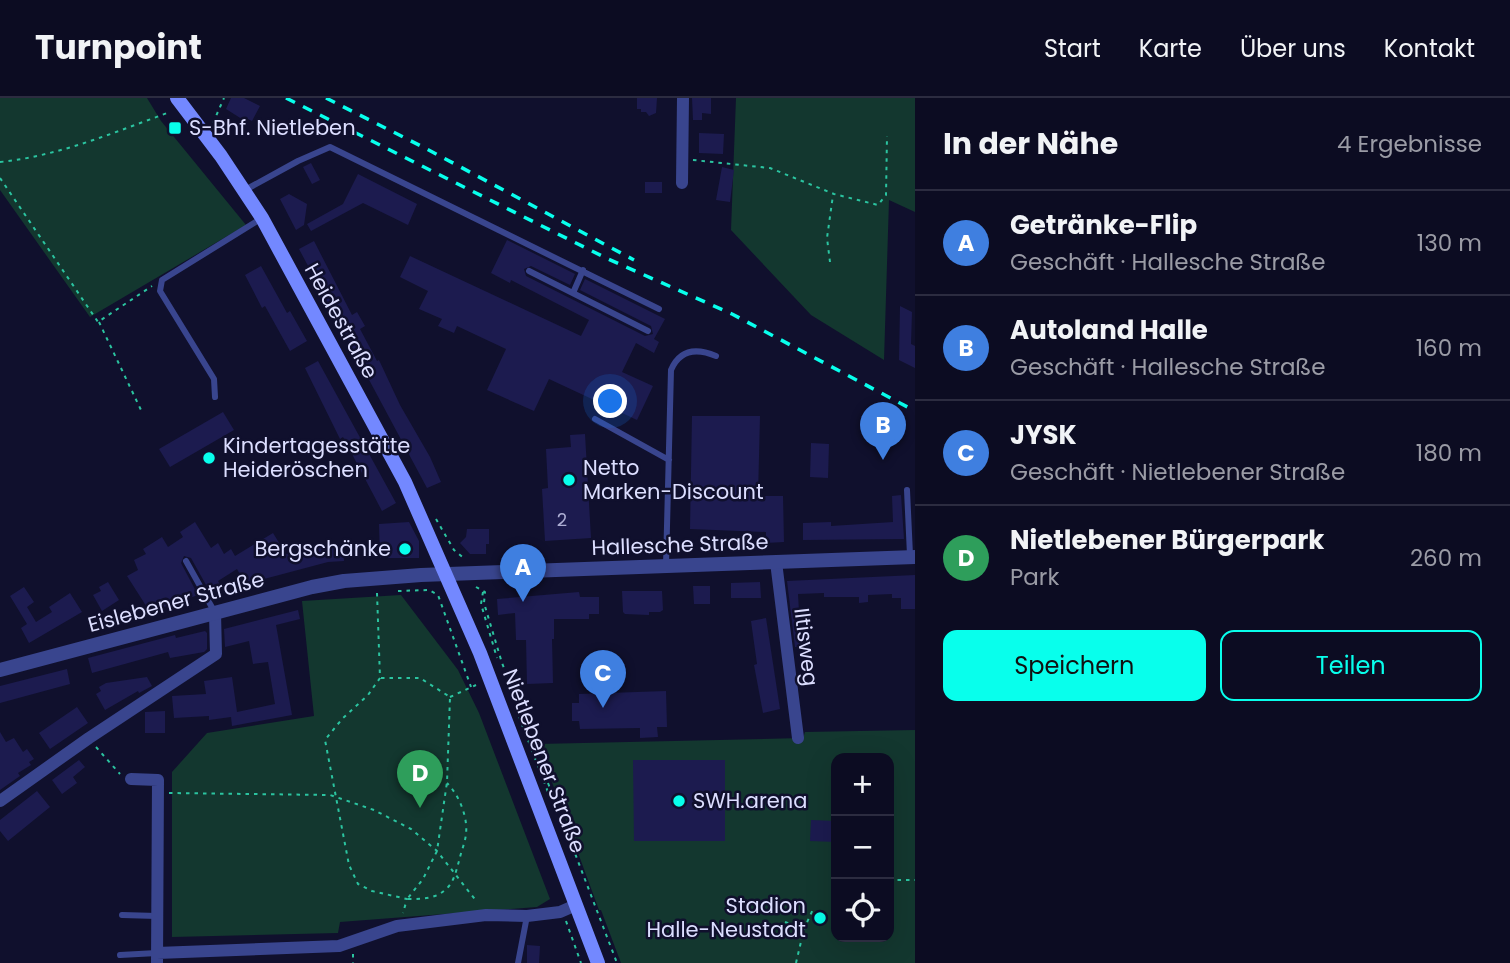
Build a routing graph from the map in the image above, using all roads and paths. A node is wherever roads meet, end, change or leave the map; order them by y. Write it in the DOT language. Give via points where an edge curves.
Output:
graph roads {
  1 [pos="224,98"];
  2 [pos="682,98"];
  3 [pos="181,102"];
  4 [pos="207,136"];
  5 [pos="887,136"];
  6 [pos="681,159"];
  7 [pos="0,162"];
  8 [pos="0,178"];
  9 [pos="682,183"];
  10 [pos="243,191"];
  11 [pos="834,194"];
  12 [pos="261,218"];
  13 [pos="830,262"];
  14 [pos="529,271"];
  15 [pos="583,271"];
  16 [pos="162,280"];
  17 [pos="573,293"];
  18 [pos="659,309"];
  19 [pos="98,321"];
  20 [pos="648,331"];
  21 [pos="716,356"];
  22 [pos="215,397"];
  23 [pos="141,410"];
  24 [pos="595,419"];
  25 [pos="669,460"];
  26 [pos="907,490"];
  27 [pos="431,510"];
  28 [pos="913,557"];
  29 [pos="470,560"];
  30 [pos="186,561"];
  31 [pos="776,562"];
  32 [pos="666,567"];
  33 [pos="447,576"];
  34 [pos="470,584"];
  35 [pos="422,590"];
  36 [pos="483,591"];
  37 [pos="377,592"];
  38 [pos="215,613"];
  39 [pos="0,670"];
  40 [pos="380,678"];
  41 [pos="450,697"];
  42 [pos="89,738"];
  43 [pos="798,738"];
  44 [pos="131,779"];
  45 [pos="447,782"];
  46 [pos="158,793"];
  47 [pos="336,797"];
  48 [pos="0,801"];
  49 [pos="437,851"];
  50 [pos="454,874"];
  51 [pos="894,880"];
  52 [pos="915,880"];
  53 [pos="407,899"];
  54 [pos="480,905"];
  55 [pos="576,905"];
  56 [pos="814,907"];
  57 [pos="559,912"];
  58 [pos="122,915"];
  59 [pos="402,915"];
  60 [pos="157,916"];
  61 [pos="527,916"];
  62 [pos="785,922"];
  63 [pos="804,929"];
  64 [pos="603,941"];
  65 [pos="120,955"];
  66 [pos="157,958"];
  67 [pos="518,963"];
  68 [pos="581,963"];
  69 [pos="598,963"];
  70 [pos="617,963"];
  71 [pos="796,963"];
  1 -- 4 [label="path"];
  2 -- 6 [label="street"];
  3 -- 4 [label="main road, Heidestraße"];
  3 -- 7 [label="path" via="91,141"];
  4 -- 10 [label="main road, Heidestraße"];
  5 -- 11 [label="path" via="886,195 878,205"];
  6 -- 9 [label="street"];
  6 -- 11 [label="path" via="770,168"];
  8 -- 19 [label="path"];
  10 -- 12 [label="main road, Heidestraße"];
  10 -- 15 [label="lane" via="330,147"];
  11 -- 13 [label="path" via="827,237"];
  12 -- 16 [label="lane"];
  12 -- 33 [label="main road, Heidestraße" via="401,475"];
  14 -- 17 [label="lane"];
  15 -- 17 [label="lane"];
  15 -- 18 [label="lane"];
  16 -- 19 [label="path"];
  16 -- 22 [label="lane" via="160,291 214,379"];
  17 -- 20 [label="lane"];
  19 -- 23 [label="path"];
  21 -- 25 [label="lane" via="689,351 674,362"];
  24 -- 25 [label="lane"];
  25 -- 32 [label="lane"];
  26 -- 28 [label="lane"];
  27 -- 29 [label="path" via="458,555"];
  28 -- 31 [label="street, Hallesche Straße"];
  30 -- 38 [label="lane"];
  31 -- 32 [label="street, Hallesche Straße"];
  31 -- 43 [label="street, Iltisweg"];
  32 -- 33 [label="street, Hallesche Straße"];
  33 -- 38 [label="street, Eislebener Straße" via="344,581"];
  33 -- 55 [label="main road, Nietlebener Straße"];
  34 -- 36 [label="path"];
  35 -- 41 [label="path" via="435,593 440,600 471,687"];
  36 -- 64 [label="path" via="481,604 498,665"];
  36 -- 70 [label="path" via="502,663"];
  37 -- 40 [label="path"];
  38 -- 39 [label="street, Eislebener Straße"];
  38 -- 42 [label="street" via="216,654"];
  40 -- 41 [label="path" via="420,678"];
  40 -- 47 [label="path" via="325,740"];
  41 -- 45 [label="path"];
  42 -- 44 [label="path" via="122,777"];
  42 -- 48 [label="street"];
  44 -- 46 [label="street" via="158,780"];
  45 -- 49 [label="path"];
  45 -- 50 [label="path" via="464,814 466,833"];
  46 -- 47 [label="path"];
  46 -- 60 [label="street"];
  47 -- 49 [label="path" via="392,818"];
  47 -- 53 [label="path" via="349,865 358,884"];
  49 -- 50 [label="path"];
  49 -- 53 [label="path"];
  50 -- 53 [label="path" via="442,893"];
  50 -- 54 [label="path"];
  51 -- 52 [label="path"];
  53 -- 59 [label="path"];
  55 -- 57 [label="street"];
  55 -- 69 [label="main road, Nietlebener Straße"];
  56 -- 63 [label="path"];
  57 -- 61 [label="street"];
  57 -- 68 [label="path" via="565,917"];
  58 -- 60 [label="lane"];
  60 -- 66 [label="street"];
  61 -- 66 [label="street" via="485,915 397,926 338,946"];
  61 -- 67 [label="lane"];
  62 -- 63 [label="path"];
  63 -- 71 [label="path"];
  65 -- 66 [label="lane"];
}
